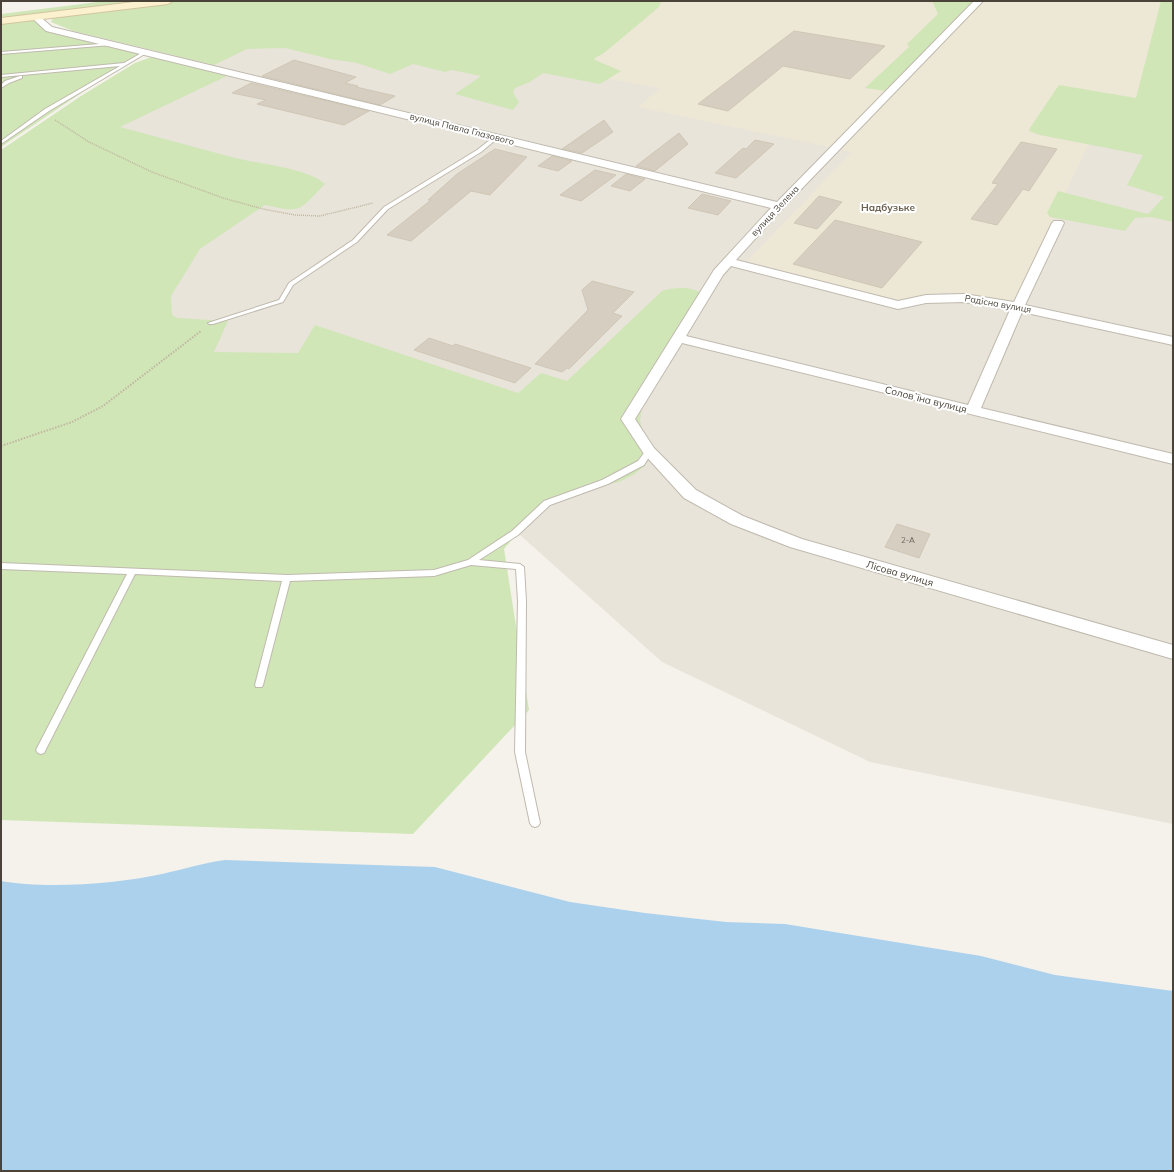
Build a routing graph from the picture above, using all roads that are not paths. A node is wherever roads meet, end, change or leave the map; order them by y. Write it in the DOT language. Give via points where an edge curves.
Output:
graph roads {
  1 [pos="168,1"];
  2 [pos="979,1"];
  3 [pos="35,17"];
  4 [pos="1,21"];
  5 [pos="111,44"];
  6 [pos="146,52"];
  7 [pos="1,53"];
  8 [pos="126,64"];
  9 [pos="30,73"];
  10 [pos="1,76"];
  11 [pos="1,87"];
  12 [pos="497,138"];
  13 [pos="1,143"];
  14 [pos="779,206"];
  15 [pos="1058,223"];
  16 [pos="728,262"];
  17 [pos="1018,307"];
  18 [pos="211,323"];
  19 [pos="678,338"];
  20 [pos="1173,341"];
  21 [pos="973,410"];
  22 [pos="649,451"];
  23 [pos="1173,459"];
  24 [pos="471,562"];
  25 [pos="1,566"];
  26 [pos="132,571"];
  27 [pos="287,578"];
  28 [pos="1173,652"];
  29 [pos="259,685"];
  30 [pos="41,750"];
  31 [pos="535,823"];
  1 -- 3 [label="main road"];
  2 -- 14 [label="street, вулиця Зелена"];
  3 -- 4 [label="main road"];
  3 -- 5 [label="street, вулиця Павла Глазового" via="49,29"];
  5 -- 6 [label="street, вулиця Павла Глазового"];
  5 -- 7 [label="lane"];
  6 -- 8 [label="lane"];
  6 -- 12 [label="street, вулиця Павла Глазового"];
  8 -- 9 [label="lane"];
  8 -- 13 [label="lane" via="47,110"];
  9 -- 10 [label="lane"];
  9 -- 11 [label="lane"];
  12 -- 14 [label="street, вулиця Павла Глазового"];
  12 -- 18 [label="lane" via="386,208 355,241 291,284 281,301"];
  14 -- 16 [label="street, вулиця Зелена"];
  15 -- 17 [label="street"];
  16 -- 17 [label="street, Радісна вулиця" via="898,305 926,299 964,298"];
  16 -- 19 [label="street, вулиця Зелена" via="718,273"];
  17 -- 20 [label="street, Радісна вулиця"];
  17 -- 21 [label="street"];
  19 -- 21 [label="street, Соловʼїна вулиця"];
  19 -- 22 [label="street, вулиця Зелена" via="628,419"];
  21 -- 23 [label="street, Соловʼїна вулиця"];
  22 -- 24 [label="lane" via="641,463 605,482 547,503 515,533"];
  22 -- 28 [label="street, Лісова вулиця" via="690,494 744,523 796,543"];
  24 -- 27 [label="lane" via="434,573"];
  24 -- 31 [label="lane" via="520,566 520,752"];
  25 -- 26 [label="lane"];
  26 -- 27 [label="lane"];
  26 -- 30 [label="lane"];
  27 -- 29 [label="lane"];
}
